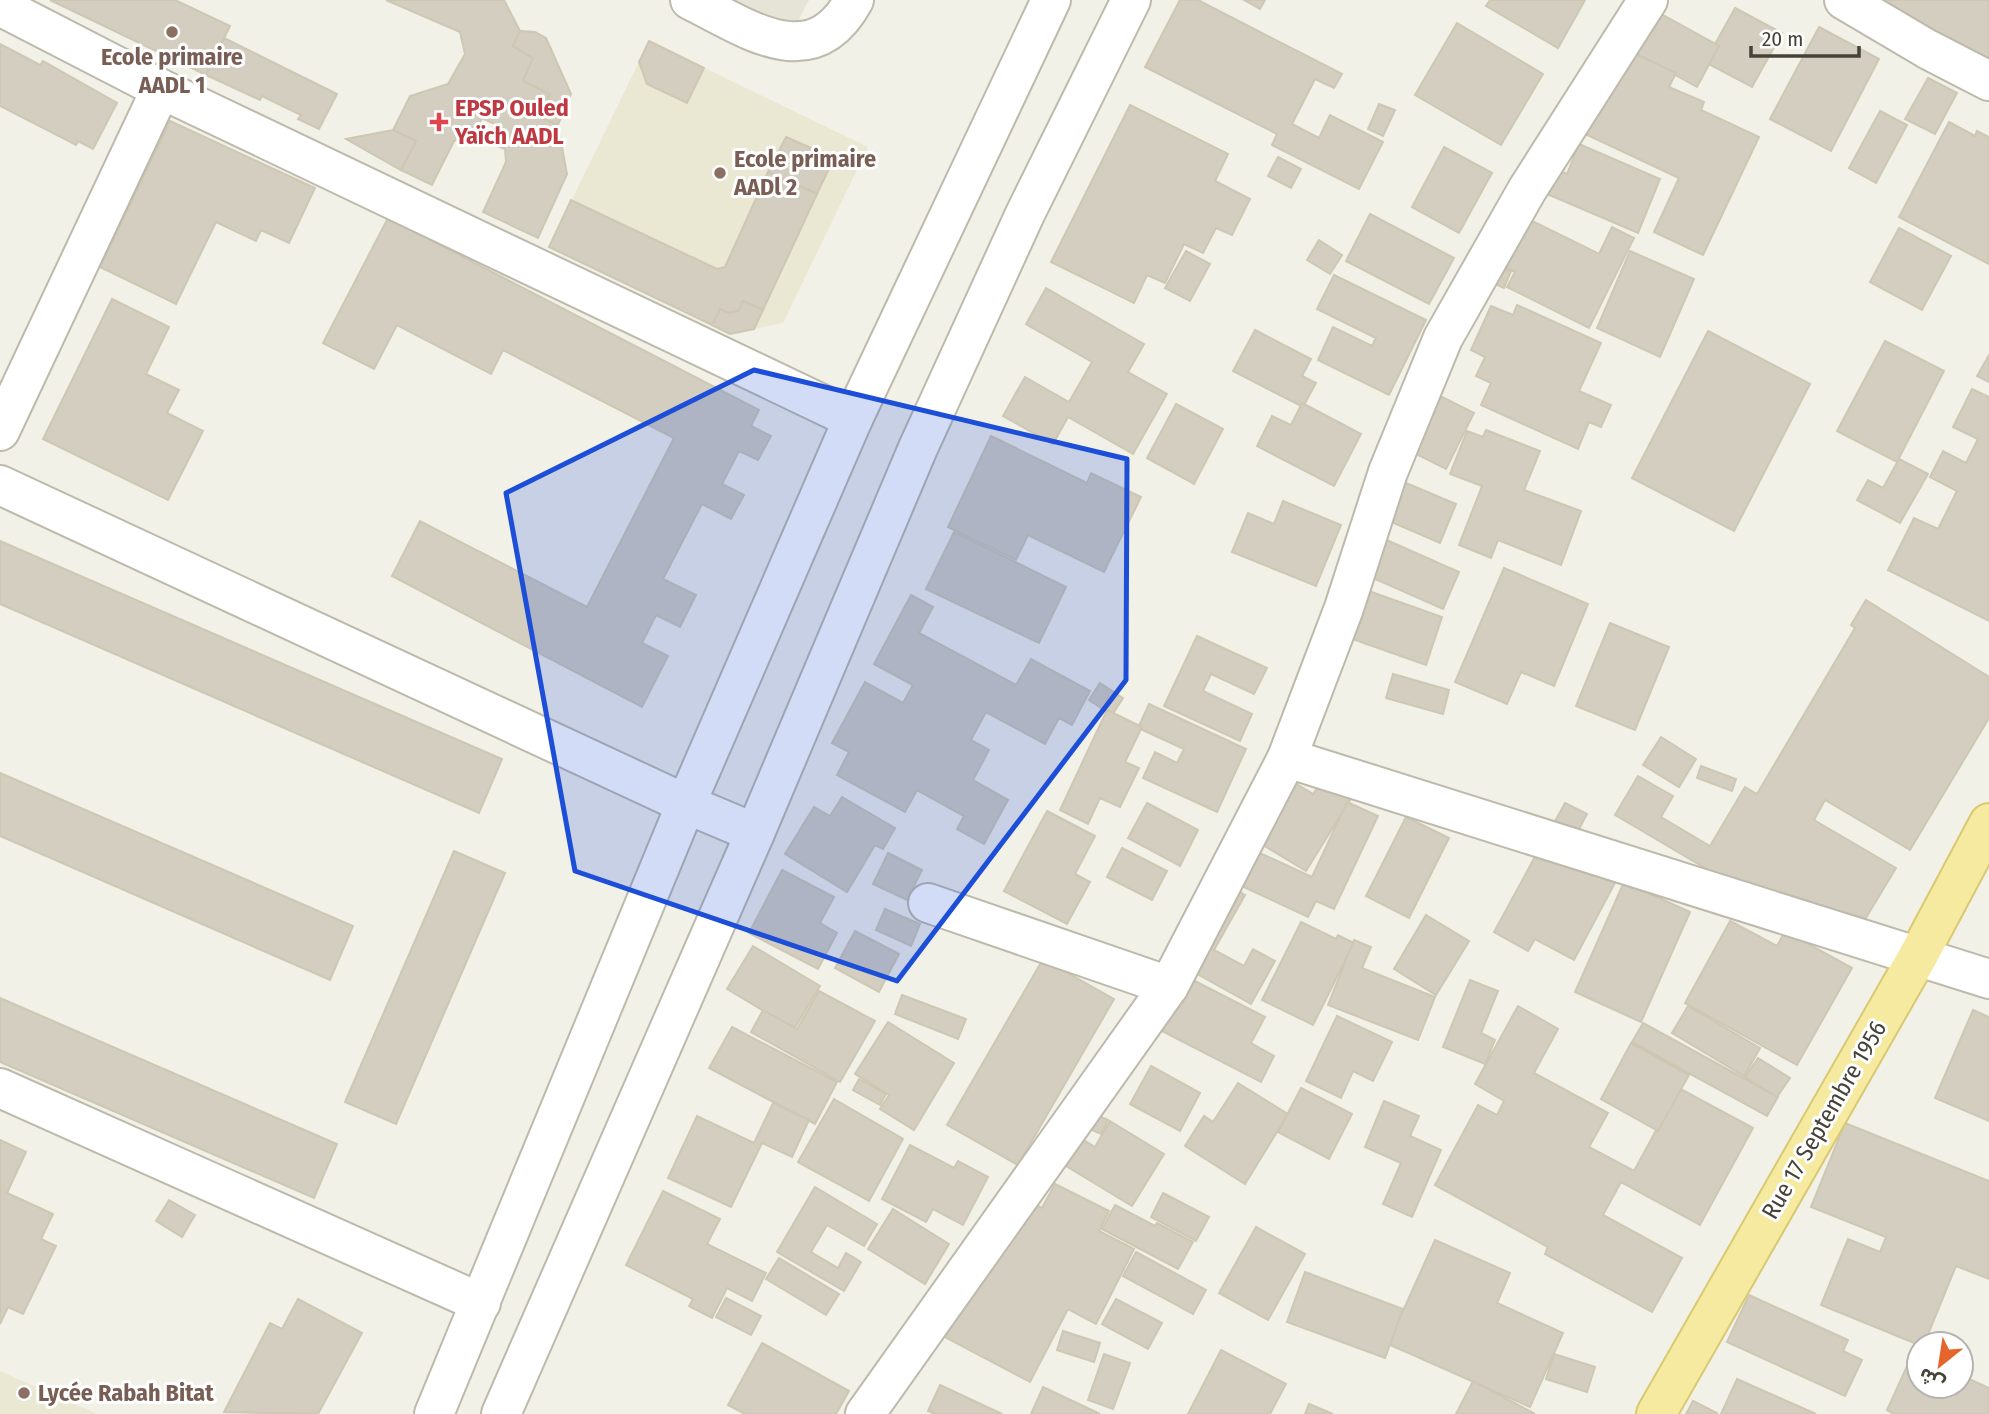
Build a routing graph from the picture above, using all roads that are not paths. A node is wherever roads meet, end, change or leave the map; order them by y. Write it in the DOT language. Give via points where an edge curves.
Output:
graph roads {
  1 [pos="690,0"];
  2 [pos="854,0"];
  3 [pos="1051,0"];
  4 [pos="1131,0"];
  5 [pos="1648,0"];
  6 [pos="1844,0"];
  7 [pos="0,6"];
  8 [pos="1989,80"];
  9 [pos="161,89"];
  10 [pos="853,419"];
  11 [pos="0,431"];
  12 [pos="0,485"];
  13 [pos="1287,758"];
  14 [pos="686,804"];
  15 [pos="1989,823"];
  16 [pos="755,833"];
  17 [pos="928,903"];
  18 [pos="1917,958"];
  19 [pos="1989,979"];
  20 [pos="1169,986"];
  21 [pos="0,1088"];
  22 [pos="481,1303"];
  23 [pos="434,1414"];
  24 [pos="501,1414"];
  25 [pos="865,1414"];
  26 [pos="1656,1414"];
  1 -- 2 [label="street" via="767,38 800,44 843,20"];
  3 -- 10 [label="street"];
  4 -- 16 [label="street" via="918,448"];
  5 -- 13 [label="street" via="1527,190 1443,338 1388,472 1344,608"];
  6 -- 8 [label="street"];
  7 -- 9 [label="street"];
  9 -- 10 [label="street"];
  9 -- 11 [label="street"];
  10 -- 14 [label="street"];
  12 -- 14 [label="street"];
  13 -- 18 [label="street"];
  13 -- 20 [label="street"];
  14 -- 16 [label="street"];
  14 -- 22 [label="street"];
  15 -- 18 [label="main road, Rue 17 Septembre 1956"];
  16 -- 24 [label="street"];
  17 -- 20 [label="street"];
  18 -- 19 [label="street"];
  18 -- 26 [label="main road, Rue 17 Septembre 1956"];
  20 -- 25 [label="street"];
  21 -- 22 [label="street"];
  22 -- 23 [label="street"];
}
